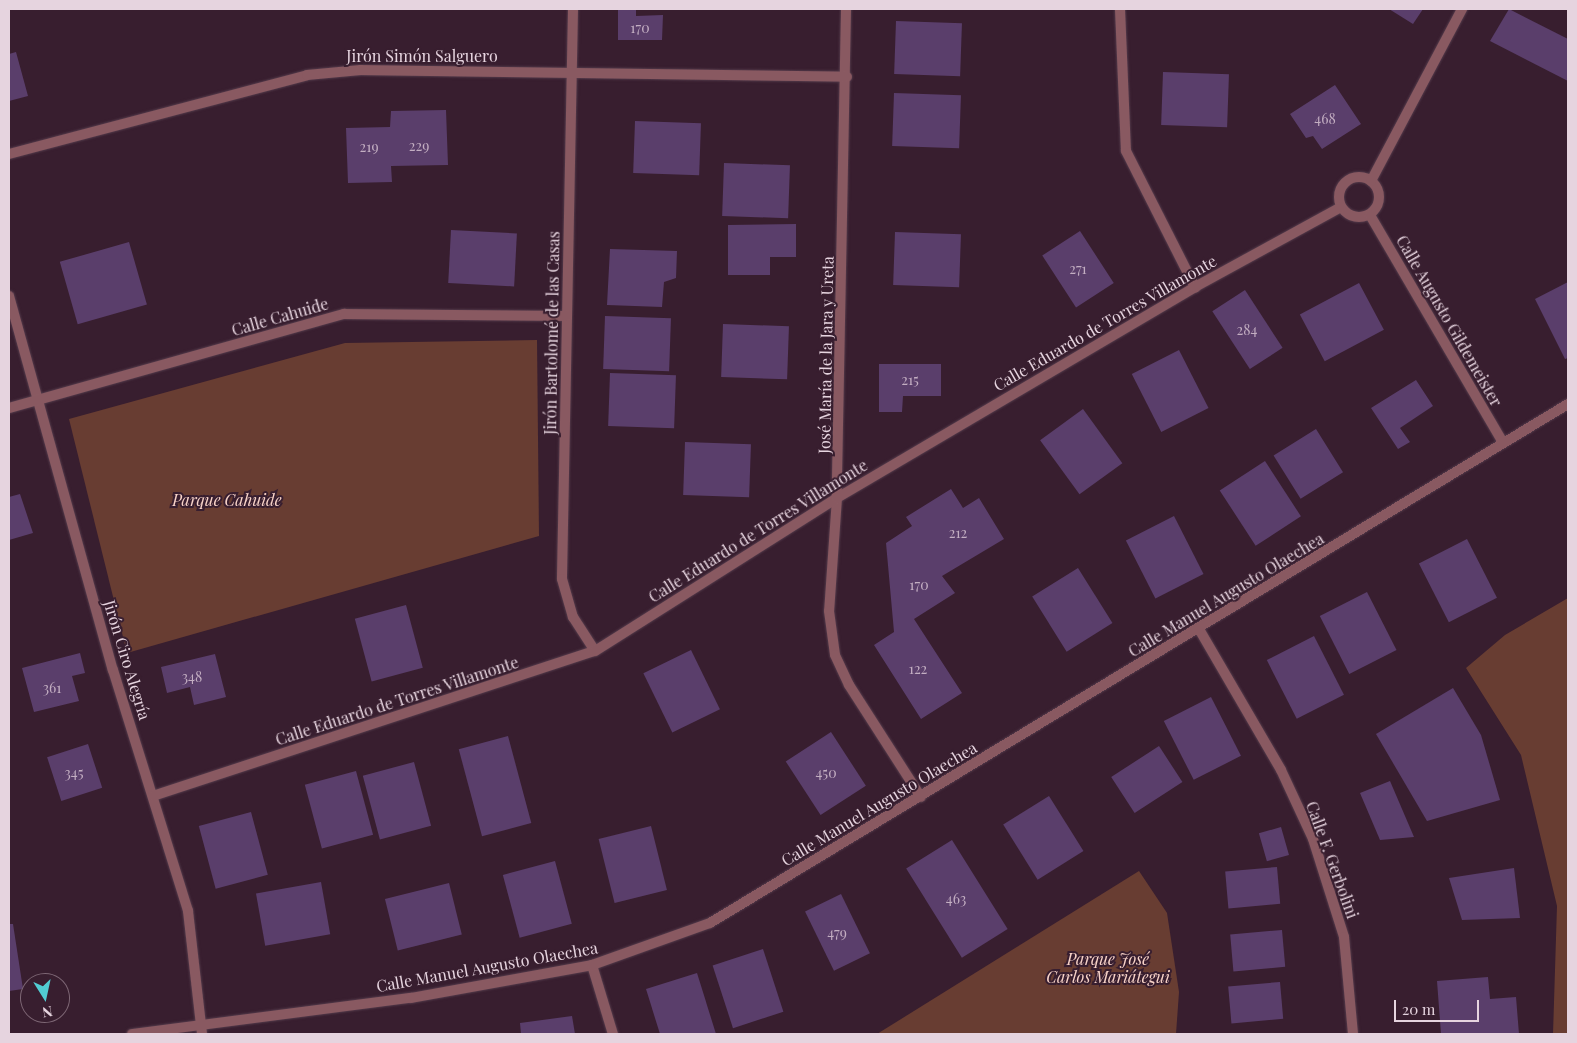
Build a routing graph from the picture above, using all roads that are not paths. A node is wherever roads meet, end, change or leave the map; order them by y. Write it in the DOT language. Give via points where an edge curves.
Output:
graph roads {
  1 [pos="573,9"];
  2 [pos="846,9"];
  3 [pos="1120,9"];
  4 [pos="1462,9"];
  5 [pos="570,71"];
  6 [pos="847,77"];
  7 [pos="9,154"];
  8 [pos="1371,181"];
  9 [pos="1341,207"];
  10 [pos="1370,215"];
  11 [pos="1195,286"];
  12 [pos="9,296"];
  13 [pos="567,316"];
  14 [pos="37,400"];
  15 [pos="1568,404"];
  16 [pos="9,408"];
  17 [pos="1503,443"];
  18 [pos="838,498"];
  19 [pos="1199,629"];
  20 [pos="595,651"];
  21 [pos="153,796"];
  22 [pos="921,796"];
  23 [pos="592,966"];
  24 [pos="202,1030"];
  25 [pos="132,1034"];
  26 [pos="613,1034"];
  27 [pos="1352,1034"];
  1 -- 5 [label="street, Jirón Bartolomé de las Casas"];
  2 -- 6 [label="street, José María de la Jara y Ureta"];
  3 -- 11 [label="street" via="1126,151"];
  4 -- 8 [label="street"];
  5 -- 6 [label="street, Jirón Simón Salguero"];
  5 -- 7 [label="street, Jirón Simón Salguero" via="361,70 308,75"];
  5 -- 13 [label="street, Jirón Bartolomé de las Casas"];
  6 -- 18 [label="street, José María de la Jara y Ureta"];
  8 -- 9 [label="street" via="1354,178 1343,184 1339,196"];
  8 -- 10 [label="street" via="1379,198"];
  9 -- 10 [label="street" via="1357,218"];
  9 -- 11 [label="street, Calle Eduardo de Torres Villamonte"];
  10 -- 17 [label="street, Calle Augusto Gildemeister"];
  11 -- 18 [label="street, Calle Eduardo de Torres Villamonte"];
  12 -- 14 [label="street, Jirón Ciro Alegría"];
  13 -- 14 [label="street, Calle Cahuide" via="344,314"];
  13 -- 20 [label="street, Jirón Bartolomé de las Casas" via="562,578 573,618"];
  14 -- 16 [label="street, Calle Cahuide"];
  14 -- 21 [label="street, Jirón Ciro Alegría"];
  15 -- 17 [label="street, Calle Manuel Augusto Olaechea"];
  17 -- 19 [label="street, Calle Manuel Augusto Olaechea"];
  18 -- 20 [label="street, Calle Eduardo de Torres Villamonte"];
  18 -- 22 [label="street, José María de la Jara y Ureta" via="829,611 835,655 849,686"];
  19 -- 22 [label="street, Calle Manuel Augusto Olaechea"];
  19 -- 27 [label="street, Calle F. Gerbolini" via="1281,770 1313,839 1344,937"];
  20 -- 21 [label="street, Calle Eduardo de Torres Villamonte"];
  21 -- 24 [label="street, Jirón Ciro Alegría" via="188,911"];
  22 -- 23 [label="street, Calle Manuel Augusto Olaechea" via="710,923"];
  23 -- 24 [label="street, Calle Manuel Augusto Olaechea"];
  23 -- 26 [label="street"];
  24 -- 25 [label="street, Calle Manuel Augusto Olaechea"];
}
